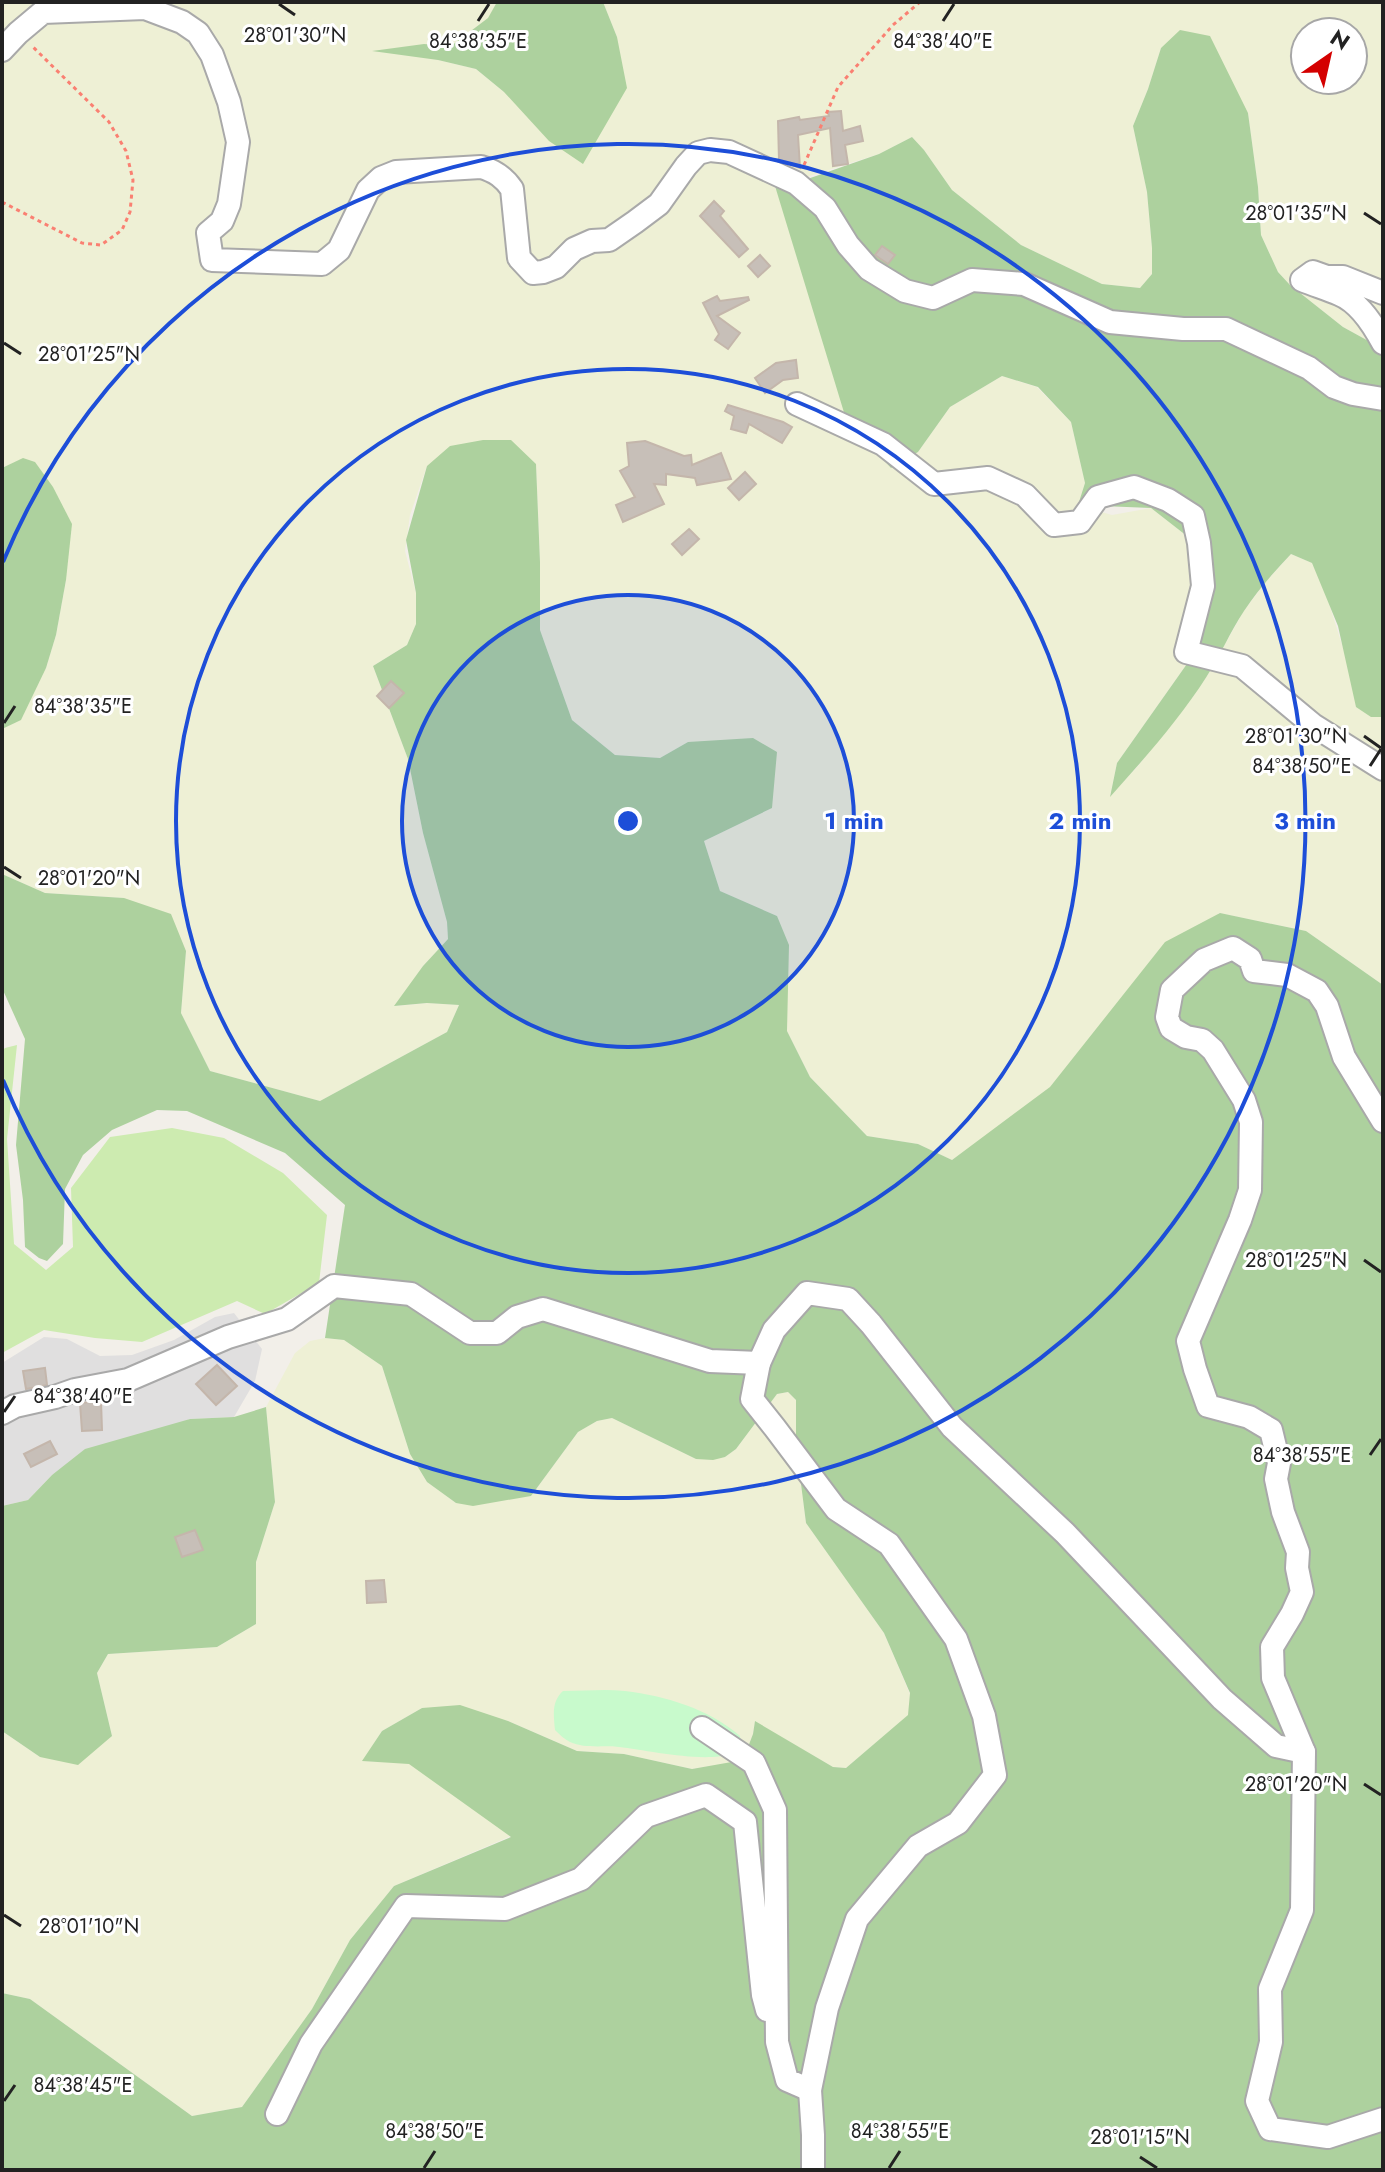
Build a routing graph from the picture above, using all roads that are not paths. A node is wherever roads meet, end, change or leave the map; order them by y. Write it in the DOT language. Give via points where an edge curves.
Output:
graph roads {
  1 [pos="2,50"];
  2 [pos="1383,293"];
  3 [pos="1383,343"];
  4 [pos="1383,399"];
  5 [pos="797,404"];
  6 [pos="1383,769"];
  7 [pos="1383,1121"];
  8 [pos="759,1363"];
  9 [pos="2,1413"];
  10 [pos="702,1728"];
  11 [pos="1304,1752"];
  12 [pos="777,2042"];
  13 [pos="810,2090"];
  14 [pos="277,2114"];
  15 [pos="1383,2119"];
  16 [pos="813,2170"];
  1 -- 4 [label="street" via="43,12 145,8 198,33 212,55 238,142 229,204 222,221 208,233 212,260 322,264 339,250 368,190 381,178 396,172 481,167 493,170 512,189 519,258 533,273 543,272 574,249 609,240 659,204 698,153 729,152 796,183 825,208 869,269 905,291 933,298 972,280 1024,284 1110,322 1226,329 1309,368 1334,387"];
  2 -- 3 [label="street" via="1313,272 1302,280 1343,295 1362,311"];
  5 -- 6 [label="street" via="883,444 934,484 988,478 1025,495 1054,525 1080,522 1098,497 1134,487 1168,500 1193,516 1199,543 1203,586 1186,652 1242,666 1313,725"];
  7 -- 11 [label="street" via="1344,1057 1317,991 1287,975 1254,971 1250,959 1233,948 1204,960 1172,990 1167,1017 1171,1028 1213,1050 1244,1100 1251,1122 1250,1190 1188,1341 1208,1406 1249,1417 1271,1430 1279,1463 1276,1479 1298,1552 1302,1592 1272,1647 1273,1678"];
  8 -- 9 [label="street" via="710,1361 543,1309 517,1317 497,1333 470,1333 411,1294 334,1286 287,1319 228,1337 128,1380"];
  8 -- 11 [label="street" via="774,1330 807,1293 848,1299 952,1427 1065,1533 1222,1699 1276,1746"];
  8 -- 13 [label="street" via="752,1399 836,1509 889,1544 956,1639 984,1716 995,1775 958,1823 918,1846 857,1919 827,2008"];
  10 -- 12 [label="street" via="754,1763 775,1810"];
  11 -- 15 [label="street" via="1302,1910 1270,1989 1271,2042 1257,2101 1270,2129 1328,2137"];
  12 -- 13 [label="street" via="787,2080"];
  12 -- 14 [label="street" via="763,1995 745,1822 706,1795 646,1816 581,1879 505,1909 406,1906 311,2044"];
  13 -- 16 [label="street"];
}
